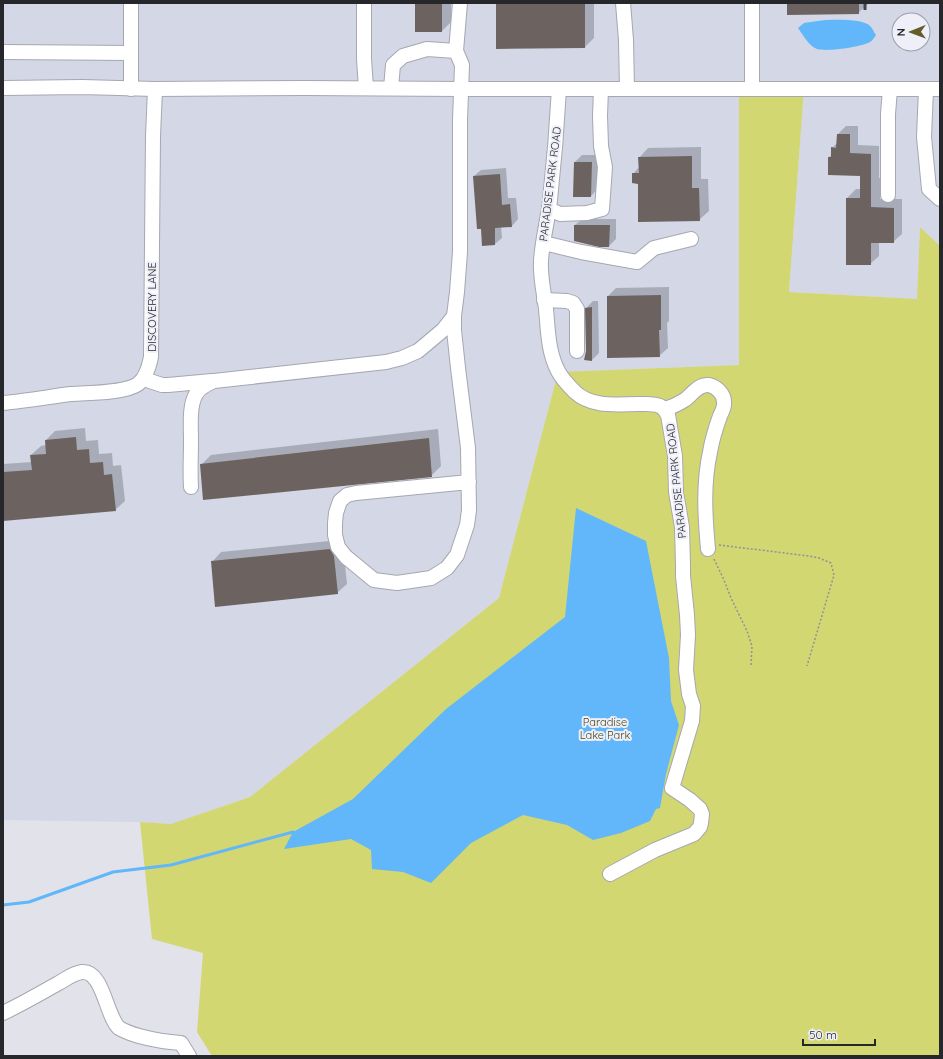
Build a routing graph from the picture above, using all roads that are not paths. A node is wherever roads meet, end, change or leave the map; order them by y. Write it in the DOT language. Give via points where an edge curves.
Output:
graph roads {
  1 [pos="131,3"];
  2 [pos="364,3"];
  3 [pos="460,3"];
  4 [pos="623,3"];
  5 [pos="752,3"];
  6 [pos="456,51"];
  7 [pos="3,52"];
  8 [pos="131,53"];
  9 [pos="3,88"];
  10 [pos="366,88"];
  11 [pos="391,88"];
  12 [pos="559,88"];
  13 [pos="627,88"];
  14 [pos="890,88"];
  15 [pos="131,89"];
  16 [pos="155,89"];
  17 [pos="461,89"];
  18 [pos="602,89"];
  19 [pos="752,89"];
  20 [pos="926,89"];
  21 [pos="940,89"];
  22 [pos="888,195"];
  23 [pos="940,199"];
  24 [pos="549,209"];
  25 [pos="691,239"];
  26 [pos="544,243"];
  27 [pos="544,300"];
  28 [pos="454,316"];
  29 [pos="577,351"];
  30 [pos="144,379"];
  31 [pos="214,380"];
  32 [pos="3,403"];
  33 [pos="664,409"];
  34 [pos="469,482"];
  35 [pos="191,487"];
  36 [pos="708,546"];
  37 [pos="610,874"];
  38 [pos="3,1013"];
  39 [pos="190,1056"];
  1 -- 8 [label="street"];
  2 -- 10 [label="street"];
  3 -- 6 [label="street"];
  4 -- 13 [label="street"];
  5 -- 19 [label="street"];
  6 -- 11 [label="street" via="427,49 403,56 392,66"];
  6 -- 17 [label="street" via="462,65"];
  7 -- 8 [label="street"];
  8 -- 15 [label="street"];
  9 -- 15 [label="street"];
  10 -- 11 [label="street"];
  10 -- 16 [label="street"];
  11 -- 17 [label="street"];
  12 -- 17 [label="street"];
  12 -- 18 [label="street"];
  12 -- 24 [label="street, PARADISE PARK ROAD"];
  13 -- 18 [label="street"];
  13 -- 19 [label="street"];
  14 -- 19 [label="street"];
  14 -- 20 [label="street"];
  14 -- 22 [label="street"];
  15 -- 16 [label="street"];
  16 -- 30 [label="street, DISCOVERY LANE" via="151,357"];
  17 -- 28 [label="street" via="460,252"];
  18 -- 24 [label="street" via="601,146 605,166 602,209 587,213 560,214"];
  20 -- 21 [label="street"];
  20 -- 23 [label="street" via="924,137 929,189"];
  24 -- 26 [label="street, PARADISE PARK ROAD"];
  25 -- 26 [label="street" via="654,248 637,262"];
  26 -- 27 [label="street, PARADISE PARK ROAD" via="541,260"];
  27 -- 29 [label="street" via="567,301 573,303 577,309"];
  27 -- 33 [label="street, PARADISE PARK ROAD" via="548,337 558,372 576,392 595,403 653,404"];
  28 -- 31 [label="street" via="443,330 418,351 402,358 386,362"];
  28 -- 34 [label="street" via="468,448"];
  30 -- 31 [label="street" via="162,385"];
  30 -- 32 [label="street" via="132,388 123,390"];
  31 -- 35 [label="street" via="196,394 193,404"];
  33 -- 36 [label="street" via="686,399 704,385 718,388 724,396 724,406 710,451 706,474"];
  33 -- 37 [label="street, PARADISE PARK ROAD" via="668,414 675,456 676,492 682,527 682,576 688,635 686,670 693,706 692,721 672,788 700,809 702,823 694,834 655,850"];
  34 -- 34 [label="street" via="467,525 457,555 447,568 431,578 397,583 374,580 338,547 334,523 340,501 347,495"];
  38 -- 39 [label="street" via="75,973 84,972 91,974 97,981 115,1024 121,1029 151,1040 181,1043"];
}
